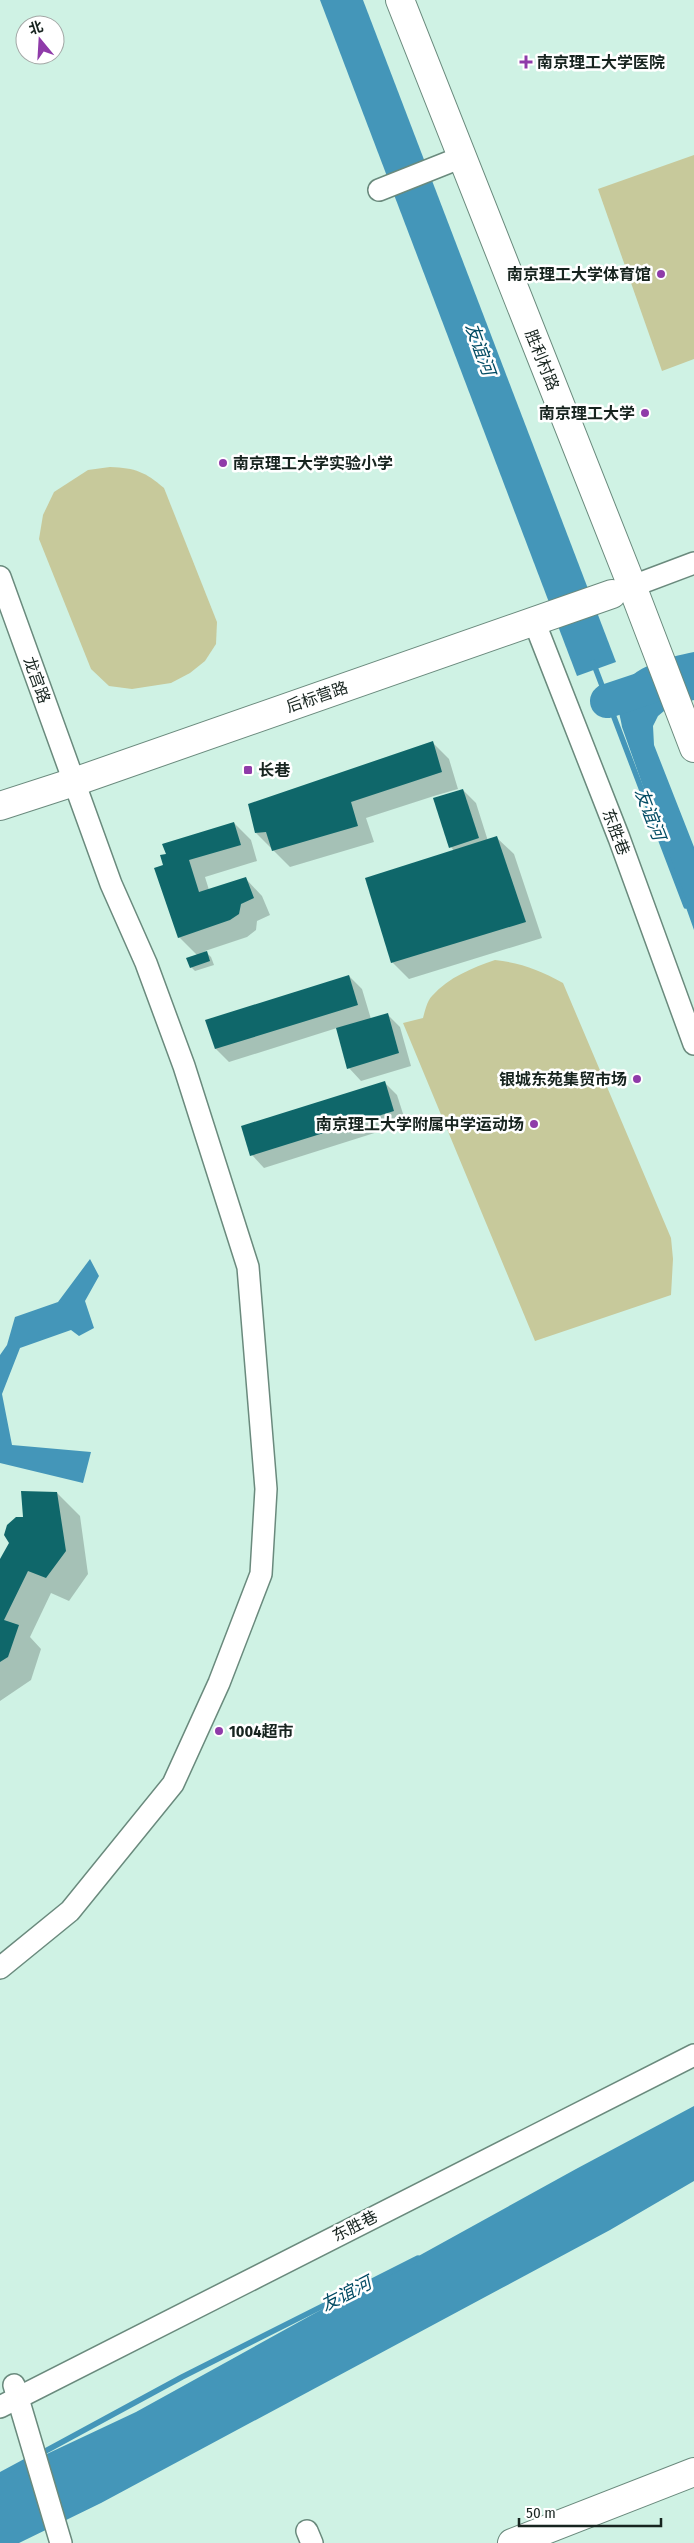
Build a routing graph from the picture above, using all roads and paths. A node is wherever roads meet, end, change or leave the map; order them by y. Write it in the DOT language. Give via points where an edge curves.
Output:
graph roads {
  1 [pos="400,0"];
  2 [pos="462,157"];
  3 [pos="379,190"];
  4 [pos="694,563"];
  5 [pos="0,577"];
  6 [pos="622,590"];
  7 [pos="534,621"];
  8 [pos="694,747"];
  9 [pos="74,782"];
  10 [pos="0,806"];
  11 [pos="694,1044"];
  12 [pos="0,1968"];
  13 [pos="694,2055"];
  14 [pos="10,2396"];
  15 [pos="694,2472"];
  16 [pos="61,2543"];
  17 [pos="512,2543"];
  1 -- 2 [label="street, 胜利村路"];
  2 -- 3 [label="street"];
  2 -- 6 [label="street, 胜利村路"];
  4 -- 6 [label="street"];
  5 -- 9 [label="street, 龙宫路"];
  6 -- 7 [label="street, 后标营路"];
  6 -- 8 [label="street, 胜利村路" via="643,614"];
  7 -- 9 [label="street, 后标营路"];
  7 -- 11 [label="street, 东胜巷" via="619,838"];
  9 -- 10 [label="street, 后标营路"];
  9 -- 12 [label="street, 龙宫路" via="184,1066 248,1267 266,1489 262,1564 219,1683 173,1784 70,1911"];
  13 -- 14 [label="street, 东胜巷"];
  14 -- 16 [label="street"];
  15 -- 17 [label="street"];
}
